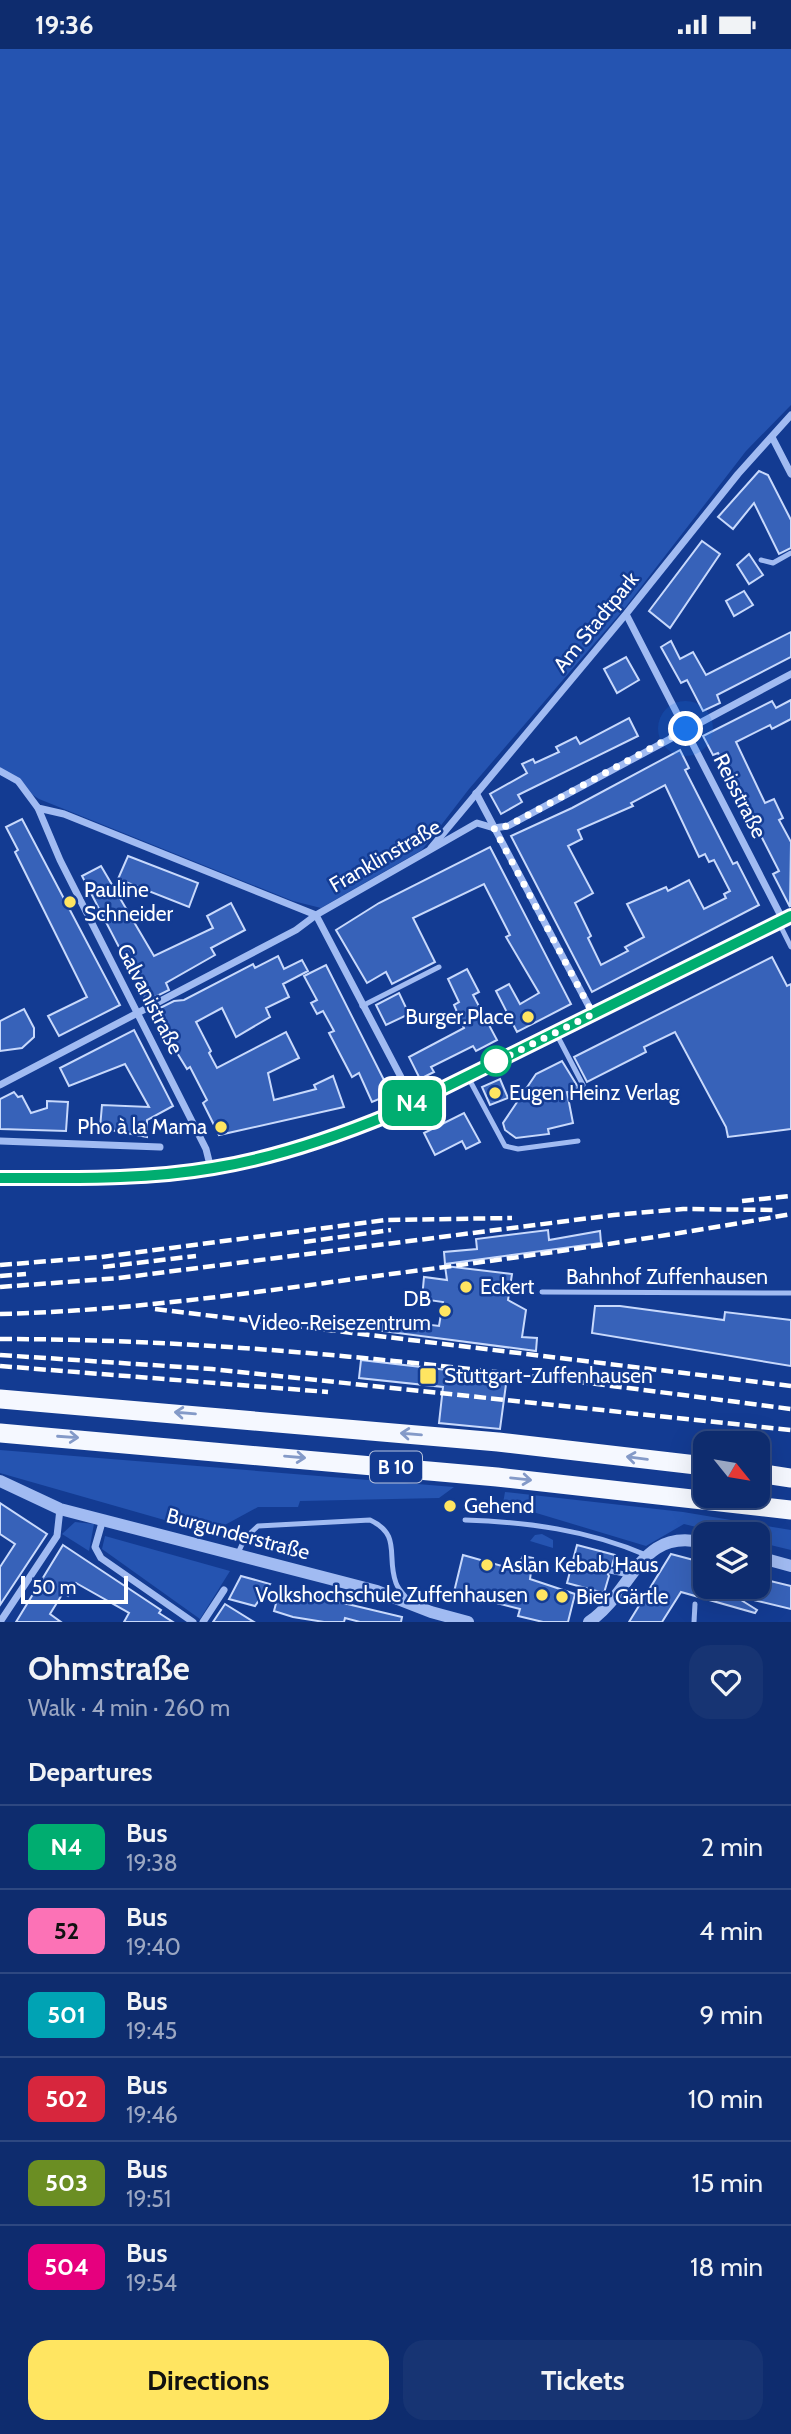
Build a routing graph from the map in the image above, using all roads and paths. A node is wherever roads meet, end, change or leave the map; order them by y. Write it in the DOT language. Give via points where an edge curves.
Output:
graph roads {
  1 [pos="791,415"];
  2 [pos="772,437"];
  3 [pos="791,474"];
  4 [pos="791,553"];
  5 [pos="761,560"];
  6 [pos="626,614"];
  7 [pos="791,674"];
  8 [pos="686,729"];
  9 [pos="0,771"];
  10 [pos="476,793"];
  11 [pos="38,808"];
  12 [pos="494,828"];
  13 [pos="428,852"];
  14 [pos="316,915"];
  15 [pos="784,919"];
  16 [pos="791,947"];
  17 [pos="439,967"];
  18 [pos="362,1006"];
  19 [pos="593,1014"];
  20 [pos="138,1015"];
  21 [pos="555,1032"];
  22 [pos="467,1076"];
  23 [pos="0,1085"];
  24 [pos="583,1085"];
  25 [pos="414,1102"];
  26 [pos="578,1141"];
  27 [pos="0,1142"];
  28 [pos="160,1147"];
  29 [pos="211,1169"];
  30 [pos="0,1178"];
  31 [pos="542,1292"];
  32 [pos="791,1293"];
  33 [pos="0,1399"];
  34 [pos="0,1433"];
  35 [pos="693,1465"];
  36 [pos="770,1475"];
  37 [pos="791,1478"];
  38 [pos="0,1481"];
  39 [pos="60,1509"];
  40 [pos="791,1510"];
  41 [pos="103,1519"];
  42 [pos="465,1520"];
  43 [pos="693,1540"];
  44 [pos="238,1553"];
  45 [pos="646,1555"];
  46 [pos="770,1560"];
  47 [pos="791,1566"];
  48 [pos="610,1571"];
  49 [pos="632,1576"];
  50 [pos="224,1590"];
  51 [pos="612,1603"];
  52 [pos="411,1604"];
  53 [pos="695,1604"];
  54 [pos="0,1622"];
  55 [pos="193,1622"];
  56 [pos="203,1622"];
  57 [pos="468,1622"];
  58 [pos="589,1622"];
  59 [pos="607,1622"];
  60 [pos="694,1622"];
  1 -- 2 [label="street, Am Stadtpark"];
  2 -- 3 [label="street"];
  2 -- 6 [label="street, Am Stadtpark"];
  4 -- 5 [label="lane" via="773,563"];
  6 -- 8 [label="street, Reisstraße"];
  6 -- 10 [label="street, Am Stadtpark"];
  7 -- 8 [label="street, Franklinstraße"];
  8 -- 12 [label="street, Franklinstraße" via="508,826"];
  8 -- 15 [label="street, Reisstraße"];
  9 -- 11 [label="street" via="18,781"];
  10 -- 12 [label="street"];
  10 -- 13 [label="street, Am Stadtpark"];
  11 -- 14 [label="street" via="64,814"];
  11 -- 20 [label="street, Galvanistraße"];
  12 -- 13 [label="street, Franklinstraße" via="477,823"];
  12 -- 19 [label="street"];
  13 -- 14 [label="street, Franklinstraße"];
  14 -- 18 [label="street"];
  14 -- 20 [label="street, Franklinstraße"];
  15 -- 16 [label="lane, Reisstraße"];
  15 -- 19 [label="main road"];
  17 -- 18 [label="lane"];
  18 -- 25 [label="street"];
  19 -- 21 [label="main road"];
  20 -- 23 [label="street, Franklinstraße"];
  20 -- 29 [label="street, Galvanistraße" via="206,1149"];
  21 -- 22 [label="main road"];
  21 -- 24 [label="lane"];
  22 -- 25 [label="main road"];
  22 -- 26 [label="lane" via="505,1146 518,1149"];
  25 -- 29 [label="main road" via="328,1139"];
  27 -- 28 [label="street"];
  29 -- 30 [label="main road" via="84,1178"];
  31 -- 32 [label="lane, Bahnhof Zuffenhausen"];
  35 -- 33 [label="highway, B 10, one-way" via="498,1442"];
  34 -- 40 [label="highway, B 10, one-way" via="497,1476"];
  36 -- 37 [label="highway"];
  38 -- 39 [label="street, Burgunderstraße"];
  39 -- 41 [label="street, Burgunderstraße"];
  39 -- 54 [label="street" via="57,1536"];
  41 -- 44 [label="street, Burgunderstraße"];
  41 -- 55 [label="street" via="95,1547 101,1558"];
  42 -- 45 [label="lane" via="561,1529"];
  43 -- 45 [label="street" via="666,1541"];
  44 -- 52 [label="street, Burgunderstraße"];
  44 -- 52 [label="lane" via="258,1526 370,1520 383,1526 390,1538 396,1583"];
  45 -- 49 [label="street"];
  46 -- 47 [label="street"];
  48 -- 49 [label="lane"];
  49 -- 51 [label="street"];
  50 -- 56 [label="street"];
  51 -- 58 [label="street"];
  51 -- 59 [label="street"];
  52 -- 57 [label="street, Burgunderstraße"];
  53 -- 60 [label="lane"];
}
